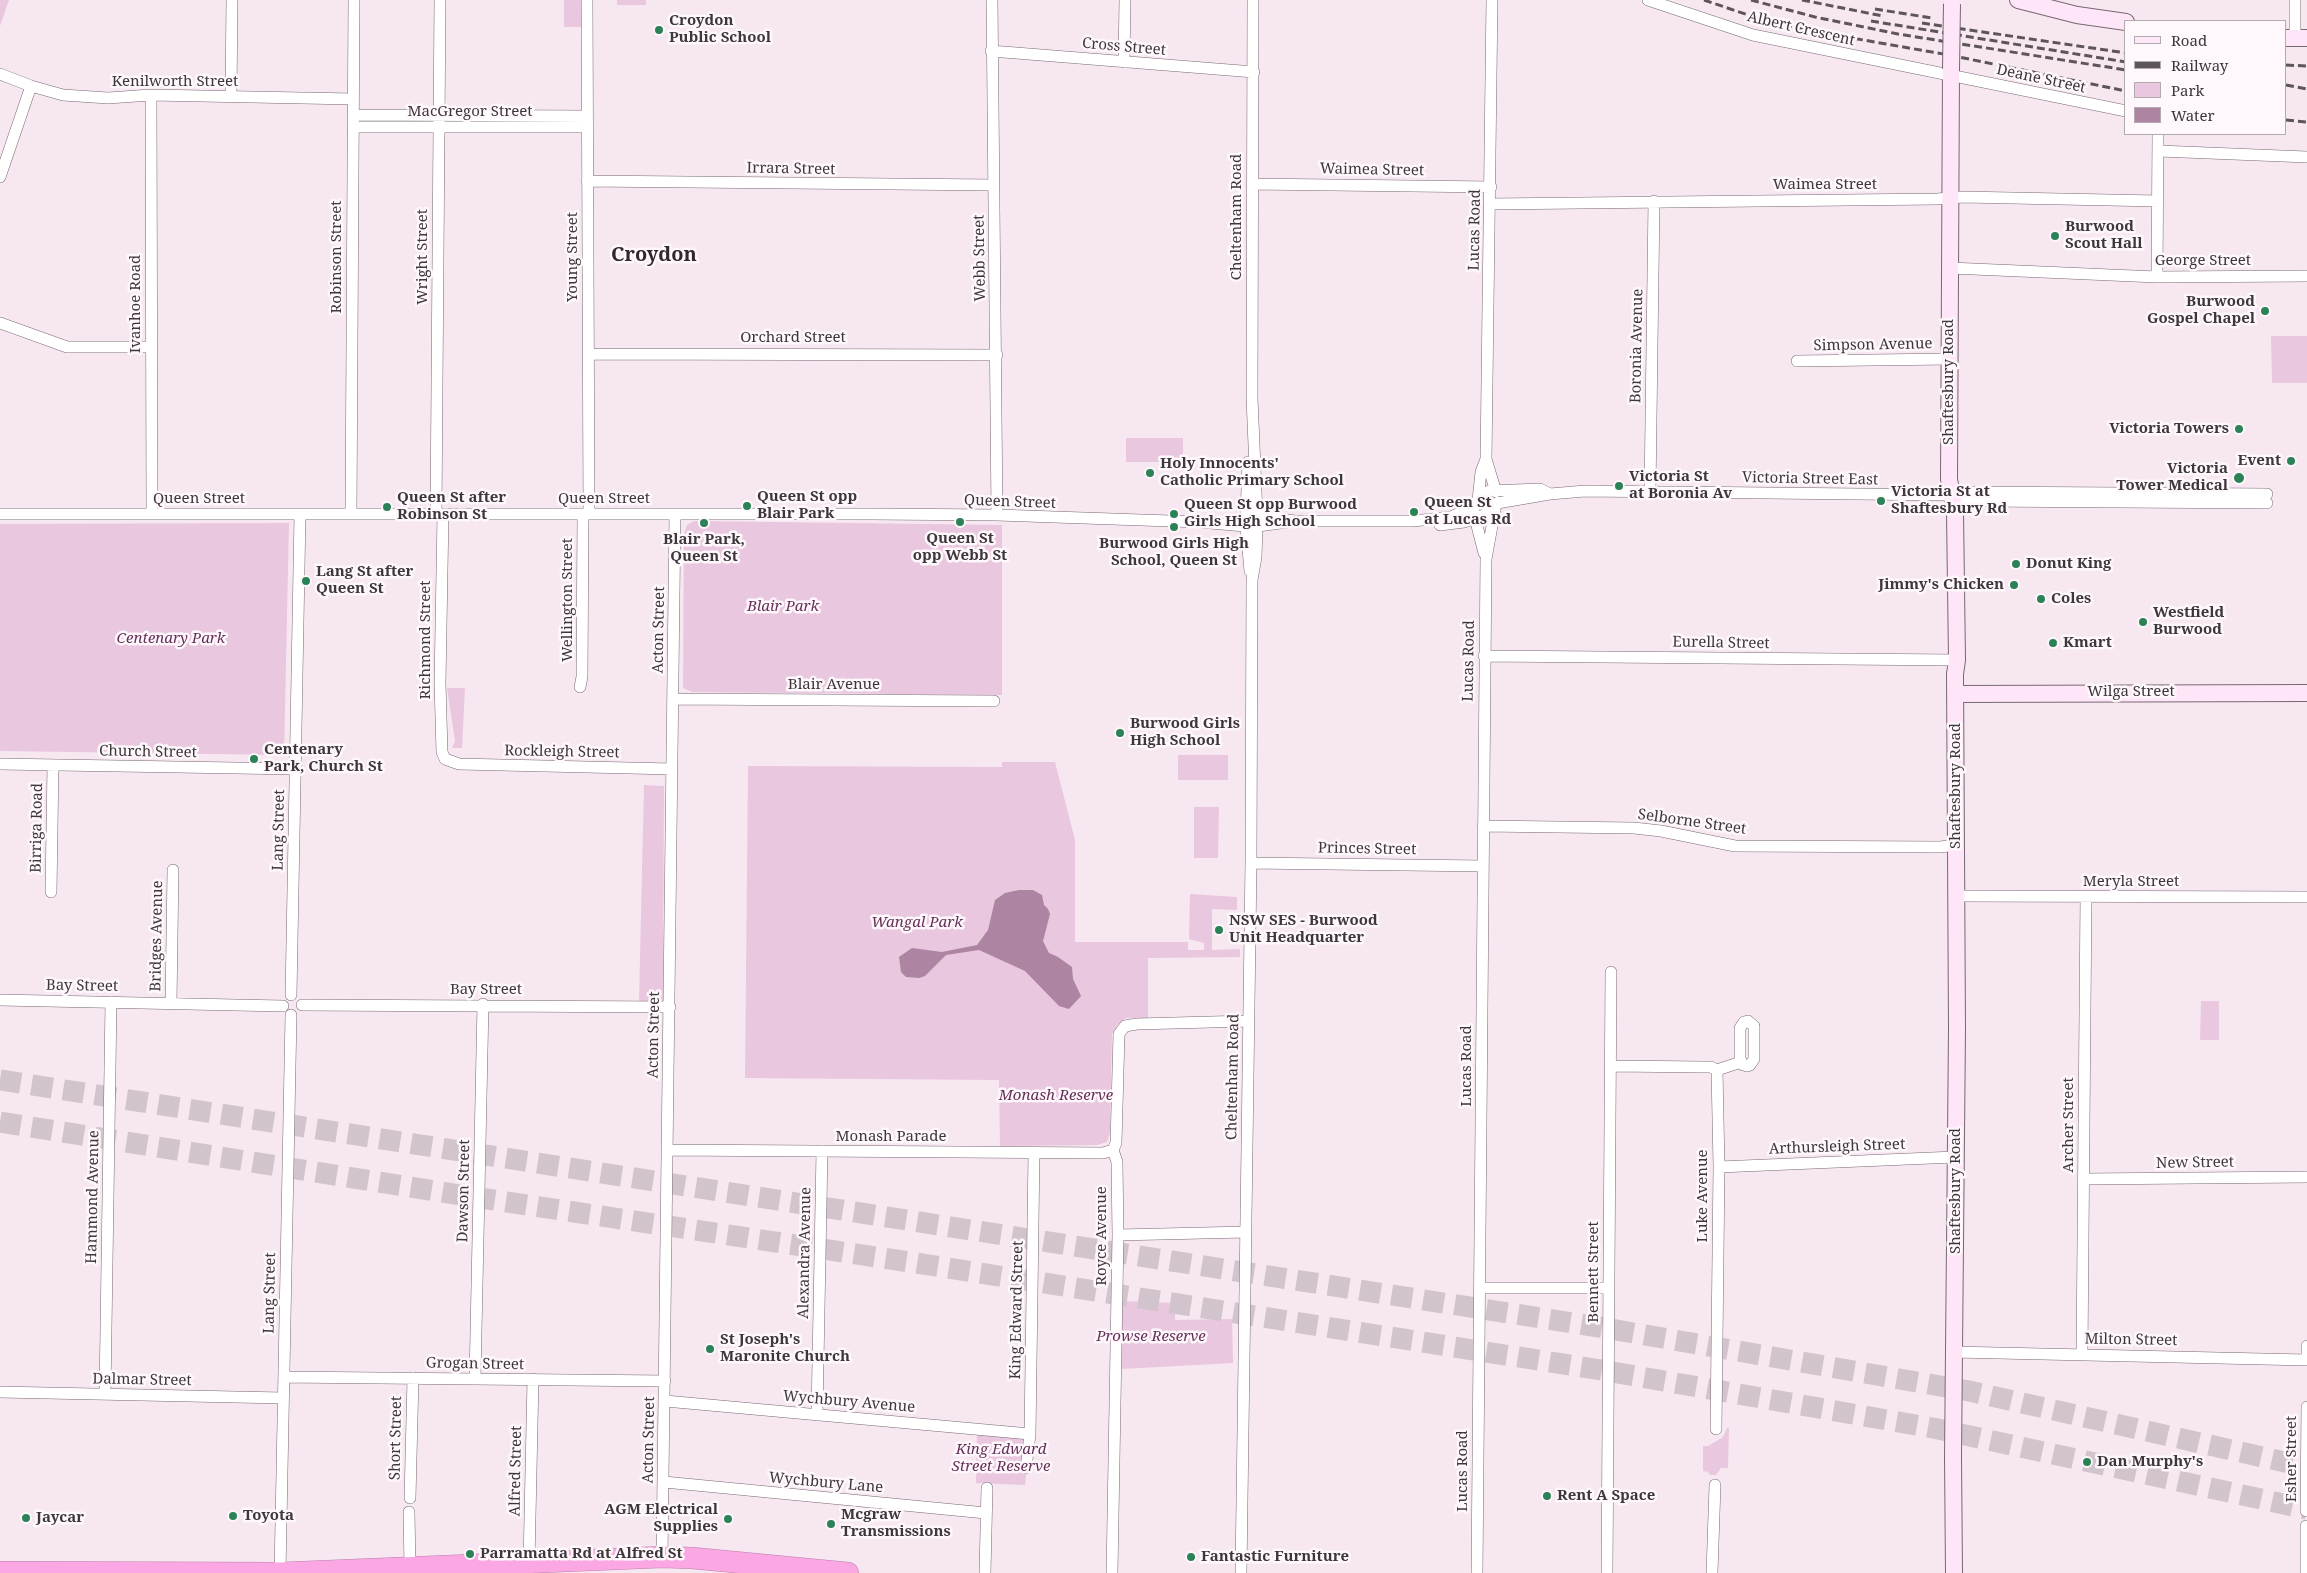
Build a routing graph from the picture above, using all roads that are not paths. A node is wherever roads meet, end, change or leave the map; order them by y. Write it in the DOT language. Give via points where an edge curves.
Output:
graph roads {
  1 [pos="232,0"];
  2 [pos="354,0"];
  3 [pos="440,0"];
  4 [pos="587,0"];
  5 [pos="992,0"];
  6 [pos="1125,0"];
  7 [pos="1253,0"];
  8 [pos="1492,0"];
  9 [pos="1648,0"];
  10 [pos="2018,0"];
  11 [pos="2295,0"];
  12 [pos="1952,2"];
  13 [pos="2124,22"];
  14 [pos="2296,38"];
  15 [pos="991,51"];
  16 [pos="1124,62"];
  17 [pos="1254,72"];
  18 [pos="1951,72"];
  19 [pos="0,74"];
  20 [pos="31,86"];
  21 [pos="151,95"];
  22 [pos="231,96"];
  23 [pos="353,99"];
  24 [pos="2124,111"];
  25 [pos="439,120"];
  26 [pos="353,121"];
  27 [pos="587,121"];
  28 [pos="2158,135"];
  29 [pos="2159,152"];
  30 [pos="2307,157"];
  31 [pos="0,177"];
  32 [pos="587,181"];
  33 [pos="1252,184"];
  34 [pos="994,185"];
  35 [pos="1491,187"];
  36 [pos="1950,198"];
  37 [pos="1654,201"];
  38 [pos="2158,201"];
  39 [pos="1491,204"];
  40 [pos="1950,268"];
  41 [pos="2157,276"];
  42 [pos="2307,276"];
  43 [pos="0,323"];
  44 [pos="152,347"];
  45 [pos="589,354"];
  46 [pos="997,355"];
  47 [pos="1949,359"];
  48 [pos="1797,361"];
  49 [pos="1486,460"];
  50 [pos="1650,492"];
  51 [pos="1950,495"];
  52 [pos="1496,498"];
  53 [pos="2267,498"];
  54 [pos="1476,510"];
  55 [pos="0,514"];
  56 [pos="152,514"];
  57 [pos="351,514"];
  58 [pos="439,514"];
  59 [pos="586,514"];
  60 [pos="675,514"];
  61 [pos="300,515"];
  62 [pos="997,515"];
  63 [pos="1251,521"];
  64 [pos="1486,559"];
  65 [pos="1484,656"];
  66 [pos="1957,660"];
  67 [pos="580,687"];
  68 [pos="2307,693"];
  69 [pos="1955,694"];
  70 [pos="673,699"];
  71 [pos="994,701"];
  72 [pos="450,762"];
  73 [pos="0,764"];
  74 [pos="53,765"];
  75 [pos="295,769"];
  76 [pos="672,769"];
  77 [pos="1483,826"];
  78 [pos="1956,845"];
  79 [pos="1251,863"];
  80 [pos="1483,866"];
  81 [pos="173,870"];
  82 [pos="51,892"];
  83 [pos="1956,896"];
  84 [pos="2086,897"];
  85 [pos="2307,897"];
  86 [pos="1611,972"];
  87 [pos="291,995"];
  88 [pos="0,1000"];
  89 [pos="111,1002"];
  90 [pos="171,1003"];
  91 [pos="302,1004"];
  92 [pos="483,1004"];
  93 [pos="283,1006"];
  94 [pos="670,1007"];
  95 [pos="291,1015"];
  96 [pos="1248,1021"];
  97 [pos="1741,1062"];
  98 [pos="1612,1066"];
  99 [pos="1717,1070"];
  100 [pos="668,1150"];
  101 [pos="1113,1150"];
  102 [pos="822,1151"];
  103 [pos="1034,1153"];
  104 [pos="1955,1157"];
  105 [pos="1719,1167"];
  106 [pos="2307,1176"];
  107 [pos="2084,1179"];
  108 [pos="1246,1232"];
  109 [pos="1118,1235"];
  110 [pos="1480,1288"];
  111 [pos="1608,1288"];
  112 [pos="2307,1346"];
  113 [pos="1954,1352"];
  114 [pos="2082,1354"];
  115 [pos="2307,1354"];
  116 [pos="2307,1360"];
  117 [pos="284,1377"];
  118 [pos="413,1378"];
  119 [pos="475,1379"];
  120 [pos="533,1379"];
  121 [pos="665,1381"];
  122 [pos="0,1392"];
  123 [pos="105,1394"];
  124 [pos="283,1398"];
  125 [pos="665,1401"];
  126 [pos="2307,1408"];
  127 [pos="817,1414"];
  128 [pos="1716,1429"];
  129 [pos="1030,1434"];
  130 [pos="1026,1468"];
  131 [pos="664,1482"];
  132 [pos="1715,1485"];
  133 [pos="987,1488"];
  134 [pos="410,1498"];
  135 [pos="2306,1511"];
  136 [pos="410,1512"];
  137 [pos="986,1513"];
  138 [pos="2306,1526"];
  139 [pos="662,1557"];
  140 [pos="529,1562"];
  141 [pos="410,1568"];
  142 [pos="0,1572"];
  143 [pos="280,1573"];
  144 [pos="616,1573"];
  145 [pos="707,1573"];
  146 [pos="848,1573"];
  147 [pos="985,1573"];
  148 [pos="1112,1573"];
  149 [pos="1241,1573"];
  150 [pos="1478,1573"];
  151 [pos="1607,1573"];
  152 [pos="1712,1573"];
  153 [pos="1954,1573"];
  154 [pos="2306,1573"];
  1 -- 22 [label="street"];
  2 -- 23 [label="street, Robinson Street"];
  3 -- 25 [label="street, Wright Street"];
  4 -- 27 [label="street, Young Street"];
  5 -- 15 [label="street, Webb Street"];
  6 -- 16 [label="street"];
  7 -- 17 [label="street, Cheltenham Road"];
  8 -- 35 [label="street, Lucas Road"];
  9 -- 18 [label="street, Albert Crescent" via="1753,35"];
  10 -- 13 [label="main road" via="2077,15"];
  11 -- 14 [label="street"];
  12 -- 18 [label="main road, Shaftesbury Road, bridge"];
  15 -- 16 [label="street, Cross Street"];
  15 -- 34 [label="street, Webb Street"];
  16 -- 17 [label="street, Cross Street"];
  17 -- 33 [label="street, Cheltenham Road"];
  18 -- 24 [label="street, Deane Street"];
  18 -- 36 [label="main road, Shaftesbury Road"];
  19 -- 20 [label="street, Kenilworth Street"];
  20 -- 21 [label="street, Kenilworth Street" via="63,95 108,98"];
  20 -- 31 [label="street"];
  21 -- 22 [label="street, Kenilworth Street"];
  21 -- 44 [label="street, Ivanhoe Road"];
  22 -- 23 [label="street, Kenilworth Street"];
  23 -- 26 [label="street, Robinson Street"];
  25 -- 26 [label="street, MacGregor Street"];
  25 -- 27 [label="street, MacGregor Street"];
  25 -- 58 [label="street, Wright Street"];
  26 -- 57 [label="street, Robinson Street"];
  27 -- 32 [label="street, Young Street"];
  28 -- 29 [label="street"];
  29 -- 30 [label="street"];
  29 -- 38 [label="street"];
  32 -- 34 [label="street, Irrara Street"];
  32 -- 45 [label="street, Young Street"];
  33 -- 35 [label="street, Waimea Street"];
  33 -- 63 [label="street, Cheltenham Road"];
  34 -- 46 [label="street, Webb Street"];
  35 -- 39 [label="street, Lucas Road"];
  36 -- 37 [label="street, Waimea Street"];
  36 -- 38 [label="street, Waimea Street"];
  36 -- 40 [label="main road, Shaftesbury Road"];
  37 -- 39 [label="street, Waimea Street"];
  37 -- 50 [label="street, Boronia Avenue"];
  38 -- 41 [label="street"];
  39 -- 49 [label="street, Lucas Road"];
  40 -- 41 [label="street, George Street"];
  40 -- 47 [label="main road, Shaftesbury Road"];
  41 -- 42 [label="street, George Street"];
  43 -- 44 [label="street" via="73,348"];
  44 -- 56 [label="street, Ivanhoe Road"];
  45 -- 46 [label="street, Orchard Street"];
  45 -- 59 [label="street, Young Street"];
  46 -- 62 [label="street, Webb Street"];
  47 -- 48 [label="street, Simpson Avenue"];
  47 -- 51 [label="main road, Shaftesbury Road"];
  49 -- 52 [label="street, Lucas Road"];
  49 -- 54 [label="street, Lucas Road" via="1481,472"];
  50 -- 51 [label="street, Victoria Street East"];
  50 -- 52 [label="street, Victoria Street East"];
  51 -- 53 [label="street, Victoria Street East" via="1970,492"];
  51 -- 66 [label="main road, Shaftesbury Road" via="1954,513"];
  52 -- 54 [label="street" via="1488,513"];
  52 -- 54 [label="street" via="1489,491"];
  52 -- 64 [label="street, Lucas Road"];
  54 -- 63 [label="street, Queen Street" via="1413,521"];
  54 -- 64 [label="street, Lucas Road"];
  55 -- 56 [label="street, Queen Street"];
  56 -- 61 [label="street, Queen Street"];
  57 -- 58 [label="street, Queen Street"];
  57 -- 61 [label="street, Queen Street"];
  58 -- 59 [label="street, Queen Street"];
  58 -- 72 [label="street, Richmond Street" via="442,752"];
  59 -- 60 [label="street, Queen Street"];
  59 -- 67 [label="street, Wellington Street"];
  60 -- 62 [label="street, Queen Street"];
  60 -- 70 [label="street, Acton Street"];
  61 -- 75 [label="street, Lang Street"];
  62 -- 63 [label="street, Queen Street"];
  63 -- 79 [label="street, Cheltenham Road"];
  64 -- 65 [label="street, Lucas Road"];
  65 -- 66 [label="street, Eurella Street"];
  65 -- 77 [label="street, Lucas Road"];
  66 -- 69 [label="main road, Shaftesbury Road"];
  68 -- 69 [label="main road, Wilga Street"];
  69 -- 78 [label="main road, Shaftesbury Road"];
  70 -- 71 [label="street, Blair Avenue"];
  70 -- 76 [label="street, Acton Street"];
  72 -- 76 [label="street, Rockleigh Street"];
  73 -- 74 [label="street, Church Street"];
  74 -- 75 [label="street, Church Street"];
  74 -- 82 [label="street, Birriga Road"];
  75 -- 87 [label="street, Lang Street"];
  76 -- 94 [label="street, Acton Street"];
  77 -- 78 [label="street, Selborne Street" via="1634,828 1735,846"];
  77 -- 80 [label="street, Lucas Road"];
  78 -- 83 [label="main road, Shaftesbury Road"];
  79 -- 80 [label="street, Princes Street"];
  79 -- 96 [label="street, Cheltenham Road"];
  80 -- 110 [label="street, Lucas Road"];
  81 -- 90 [label="street, Bridges Avenue"];
  83 -- 84 [label="street, Meryla Street"];
  83 -- 104 [label="main road, Shaftesbury Road"];
  84 -- 85 [label="street, Meryla Street"];
  84 -- 107 [label="street, Archer Street"];
  86 -- 98 [label="street, Bennett Street"];
  87 -- 91 [label="street" via="298,997"];
  87 -- 93 [label="street" via="284,1000"];
  88 -- 89 [label="street, Bay Street"];
  89 -- 90 [label="street, Bay Street"];
  89 -- 123 [label="street, Hammond Avenue"];
  90 -- 93 [label="street, Bay Street"];
  91 -- 92 [label="street, Bay Street"];
  91 -- 95 [label="street" via="300,1011"];
  92 -- 94 [label="street, Bay Street"];
  92 -- 119 [label="street, Dawson Street"];
  93 -- 95 [label="street"];
  94 -- 100 [label="street, Acton Street"];
  95 -- 117 [label="street, Lang Street"];
  96 -- 101 [label="street, Royce Avenue" via="1125,1026 1118,1040"];
  96 -- 108 [label="street, Cheltenham Road"];
  97 -- 99 [label="street"];
  98 -- 99 [label="street" via="1711,1067"];
  98 -- 111 [label="street, Bennett Street"];
  99 -- 105 [label="street, Luke Avenue"];
  100 -- 102 [label="street, Monash Parade"];
  100 -- 121 [label="street, Acton Street"];
  101 -- 103 [label="street, Monash Parade" via="1103,1153"];
  101 -- 109 [label="street, Royce Avenue" via="1117,1162"];
  102 -- 103 [label="street, Monash Parade"];
  102 -- 127 [label="street, Alexandra Avenue"];
  103 -- 129 [label="street, King Edward Street"];
  104 -- 105 [label="street, Arthursleigh Street"];
  104 -- 113 [label="main road, Shaftesbury Road"];
  105 -- 128 [label="street, Luke Avenue"];
  106 -- 107 [label="street, New Street"];
  107 -- 114 [label="street, Archer Street"];
  108 -- 109 [label="street"];
  108 -- 149 [label="street, Cheltenham Road"];
  109 -- 148 [label="street, Royce Avenue"];
  110 -- 111 [label="street"];
  110 -- 150 [label="street, Lucas Road"];
  111 -- 151 [label="street, Bennett Street"];
  112 -- 115 [label="street"];
  113 -- 114 [label="street, Milton Street"];
  113 -- 153 [label="main road, Shaftesbury Road"];
  114 -- 116 [label="street, Milton Street"];
  117 -- 118 [label="street, Grogan Street"];
  117 -- 124 [label="street, Lang Street"];
  118 -- 119 [label="street, Grogan Street"];
  118 -- 134 [label="street, Short Street"];
  119 -- 120 [label="street, Grogan Street"];
  120 -- 121 [label="street, Grogan Street"];
  120 -- 140 [label="street, Alfred Street"];
  121 -- 125 [label="street, Acton Street"];
  122 -- 123 [label="street, Dalmar Street"];
  123 -- 124 [label="street, Dalmar Street"];
  124 -- 143 [label="street, Lang Street"];
  125 -- 127 [label="street, Wychbury Avenue"];
  125 -- 131 [label="street, Acton Street"];
  126 -- 135 [label="street, Esher Street"];
  127 -- 129 [label="street, Wychbury Avenue"];
  129 -- 130 [label="street, King Edward Street"];
  131 -- 137 [label="street, Wychbury Lane"];
  131 -- 139 [label="street, Acton Street"];
  132 -- 152 [label="street"];
  133 -- 137 [label="street"];
  136 -- 141 [label="street"];
  137 -- 147 [label="street"];
  138 -- 154 [label="street"];
  139 -- 140 [label="highway"];
  139 -- 146 [label="highway"];
  140 -- 141 [label="highway"];
  141 -- 143 [label="highway"];
  142 -- 143 [label="highway"];
  144 -- 145 [label="highway"];
}
